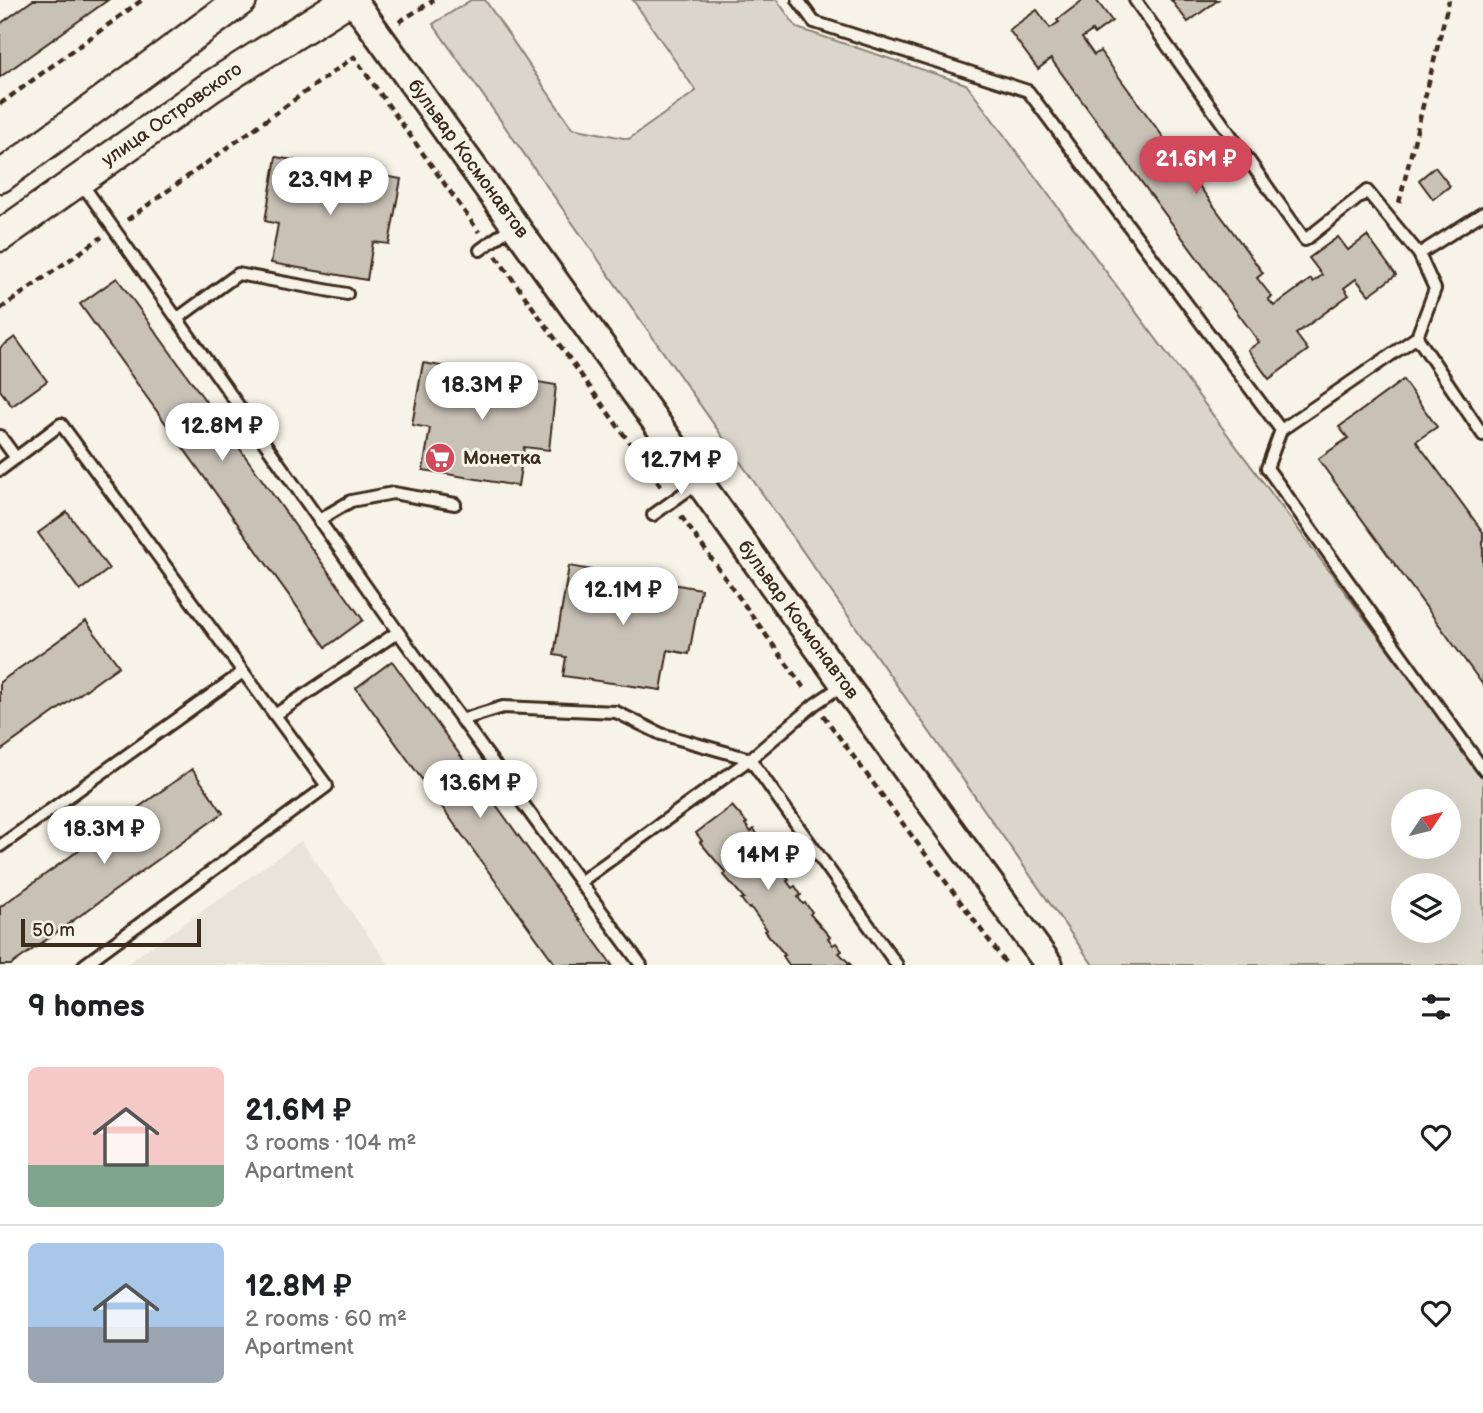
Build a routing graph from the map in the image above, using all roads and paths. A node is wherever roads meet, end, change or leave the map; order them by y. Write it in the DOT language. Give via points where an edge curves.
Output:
graph roads {
  1 [pos="142,0"];
  2 [pos="241,0"];
  3 [pos="348,0"];
  4 [pos="353,0"];
  5 [pos="434,0"];
  6 [pos="798,0"];
  7 [pos="1135,0"];
  8 [pos="1449,0"];
  9 [pos="420,10"];
  10 [pos="0,104"];
  11 [pos="0,177"];
  12 [pos="79,180"];
  13 [pos="1483,213"];
  14 [pos="1394,224"];
  15 [pos="514,225"];
  16 [pos="115,228"];
  17 [pos="0,236"];
  18 [pos="484,247"];
  19 [pos="1419,254"];
  20 [pos="347,294"];
  21 [pos="0,309"];
  22 [pos="178,318"];
  23 [pos="1417,337"];
  24 [pos="1281,430"];
  25 [pos="1483,435"];
  26 [pos="0,436"];
  27 [pos="16,458"];
  28 [pos="0,470"];
  29 [pos="699,482"];
  30 [pos="671,502"];
  31 [pos="455,504"];
  32 [pos="653,515"];
  33 [pos="319,520"];
  34 [pos="397,632"];
  35 [pos="243,672"];
  36 [pos="844,684"];
  37 [pos="815,704"];
  38 [pos="275,715"];
  39 [pos="461,720"];
  40 [pos="750,759"];
  41 [pos="1483,769"];
  42 [pos="0,846"];
  43 [pos="580,882"];
  44 [pos="84,965"];
  45 [pos="641,965"];
  46 [pos="897,965"];
  47 [pos="1007,965"];
  48 [pos="1049,965"];
  1 -- 10 [label="path"];
  2 -- 11 [label="main road"];
  3 -- 12 [label="main road, улица Островского" via="212,86"];
  4 -- 15 [label="street, бульвар Космонавтов"];
  5 -- 9 [label="path"];
  6 -- 24 [label="lane" via="814,22 1028,91"];
  7 -- 14 [label="lane" via="1305,240 1367,191"];
  8 -- 14 [label="path"];
  12 -- 16 [label="lane"];
  12 -- 17 [label="main road, улица Островского"];
  13 -- 19 [label="lane"];
  14 -- 19 [label="lane"];
  15 -- 18 [label="lane"];
  15 -- 29 [label="street, бульвар Космонавтов"];
  16 -- 18 [label="path" via="354,57"];
  16 -- 21 [label="path"];
  16 -- 22 [label="lane"];
  18 -- 30 [label="path"];
  19 -- 23 [label="lane" via="1435,289"];
  20 -- 22 [label="lane" via="238,274"];
  22 -- 33 [label="lane"];
  23 -- 24 [label="lane"];
  23 -- 25 [label="lane"];
  24 -- 41 [label="lane" via="1267,468"];
  26 -- 27 [label="lane"];
  27 -- 28 [label="lane"];
  27 -- 35 [label="lane" via="61,424"];
  29 -- 30 [label="lane"];
  29 -- 36 [label="street, бульвар Космонавтов"];
  30 -- 32 [label="lane"];
  30 -- 37 [label="path"];
  31 -- 33 [label="lane" via="393,493 351,501"];
  33 -- 34 [label="lane"];
  34 -- 38 [label="lane"];
  34 -- 39 [label="lane"];
  35 -- 38 [label="lane"];
  35 -- 42 [label="lane"];
  36 -- 37 [label="lane"];
  36 -- 48 [label="street, бульвар Космонавтов"];
  37 -- 40 [label="lane"];
  37 -- 47 [label="path"];
  38 -- 44 [label="lane" via="327,786"];
  39 -- 40 [label="lane" via="503,707 616,712 661,734"];
  39 -- 43 [label="lane"];
  40 -- 43 [label="lane"];
  40 -- 46 [label="lane"];
  43 -- 45 [label="lane"];
}
